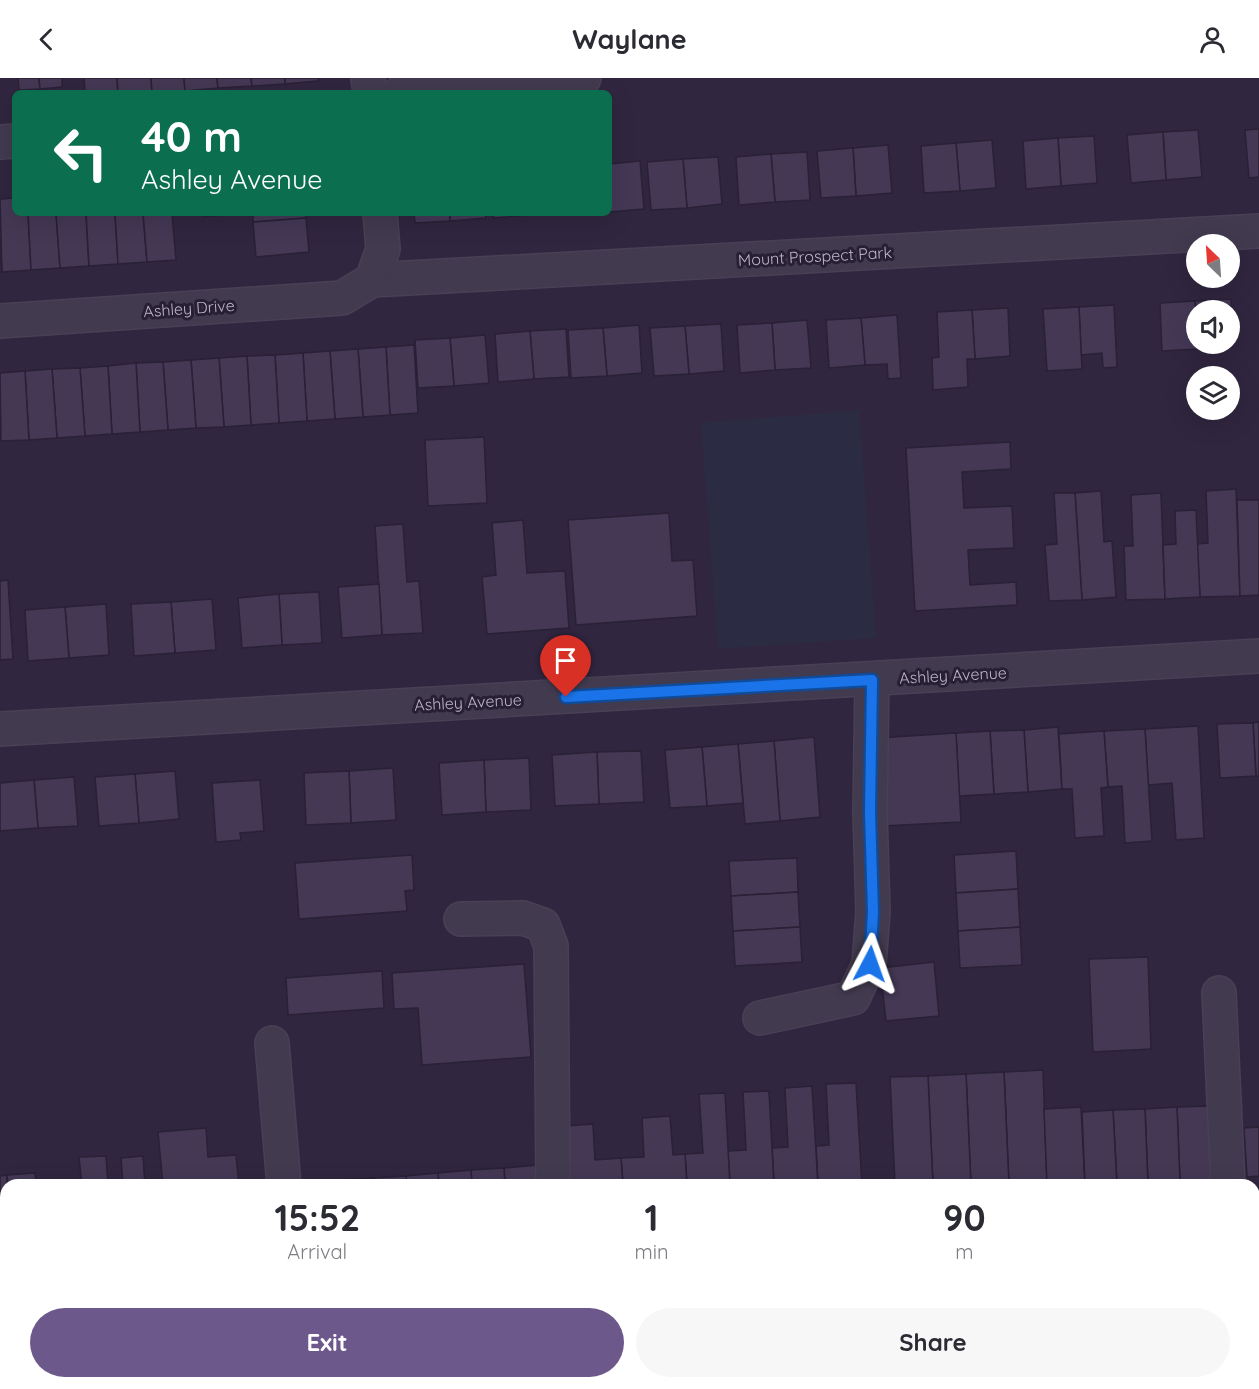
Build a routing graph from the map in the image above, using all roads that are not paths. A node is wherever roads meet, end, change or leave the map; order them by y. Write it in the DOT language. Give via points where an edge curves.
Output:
graph roads {
  1 [pos="564,79"];
  2 [pos="435,90"];
  3 [pos="380,216"];
  4 [pos="1259,231"];
  5 [pos="372,280"];
  6 [pos="0,321"];
  7 [pos="1259,656"];
  8 [pos="872,680"];
  9 [pos="0,729"];
  10 [pos="461,919"];
  11 [pos="1219,993"];
  12 [pos="760,1018"];
  13 [pos="272,1043"];
  14 [pos="283,1179"];
  15 [pos="553,1179"];
  16 [pos="1228,1179"];
  1 -- 2 [label="street"];
  3 -- 5 [label="street" via="383,249"];
  4 -- 5 [label="street, Mount Prospect Park"];
  5 -- 6 [label="street, Ashley Drive" via="342,298"];
  7 -- 8 [label="street, Ashley Avenue"];
  8 -- 9 [label="street, Ashley Avenue"];
  8 -- 12 [label="street" via="870,964 853,998"];
  10 -- 15 [label="street" via="523,918 543,925 551,946"];
  11 -- 16 [label="street"];
  13 -- 14 [label="street"];
}
